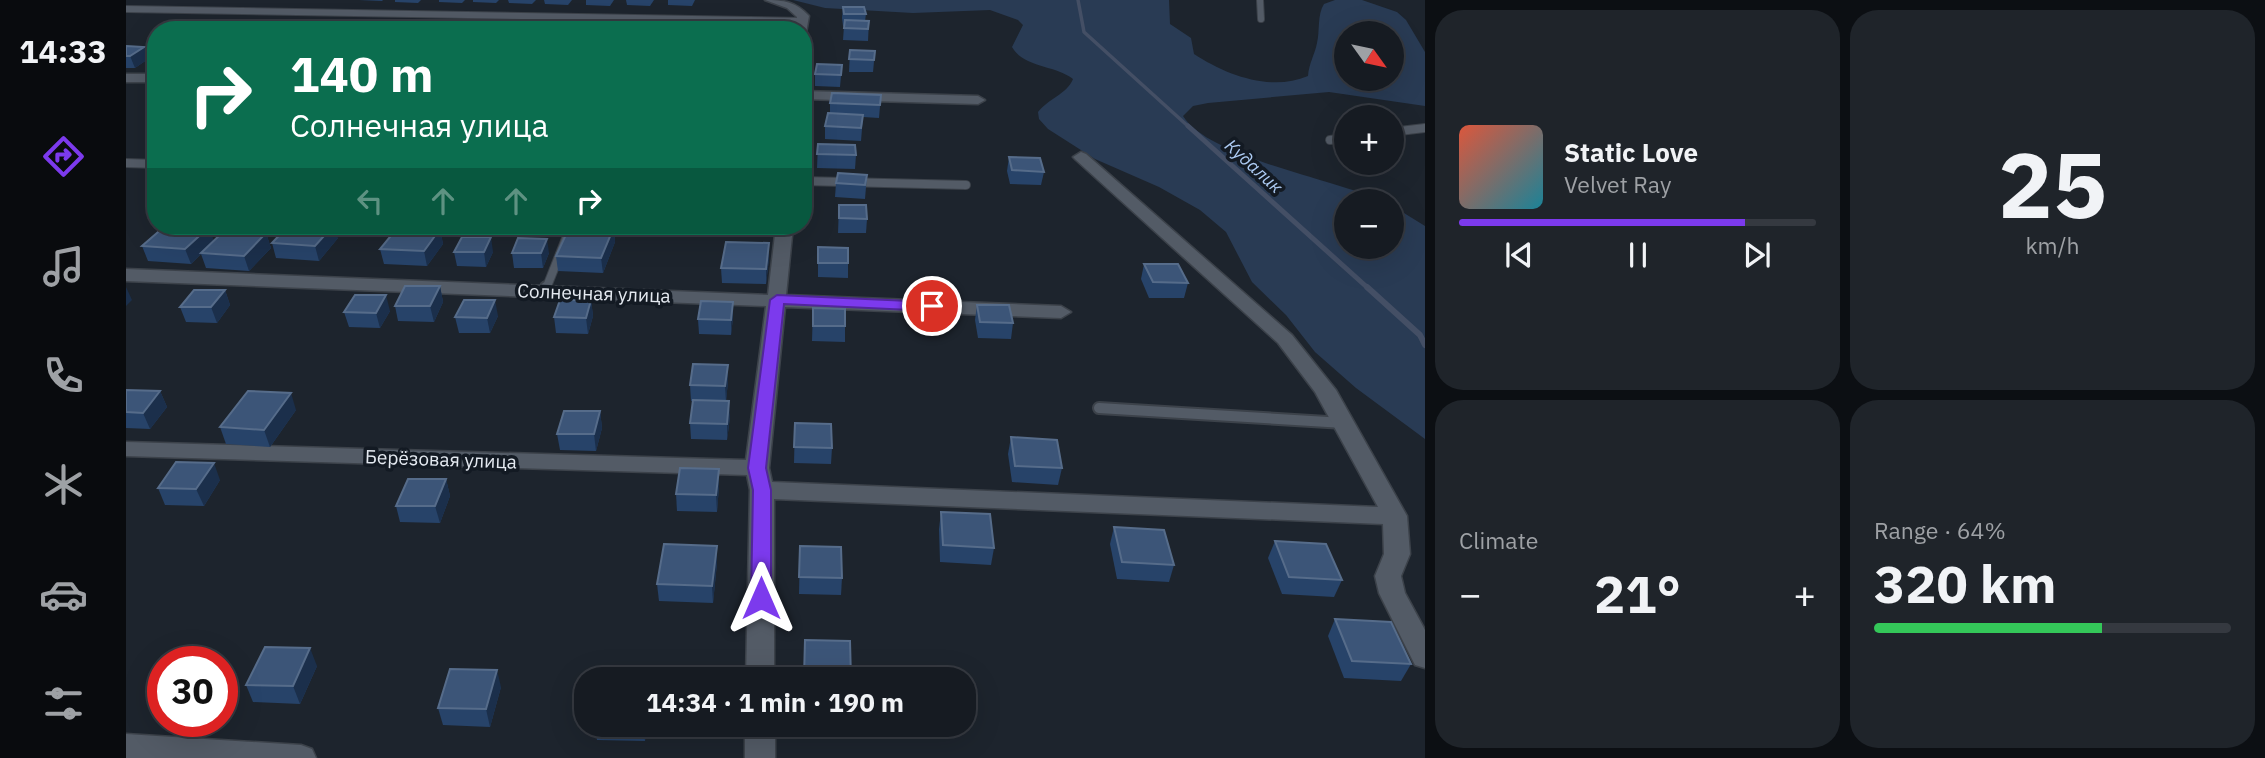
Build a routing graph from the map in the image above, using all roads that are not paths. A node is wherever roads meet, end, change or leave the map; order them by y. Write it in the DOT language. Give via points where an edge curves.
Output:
graph roads {
  1 [pos="771,0"];
  2 [pos="1260,0"];
  3 [pos="126,9"];
  4 [pos="1261,19"];
  5 [pos="634,21"];
  6 [pos="803,21"];
  7 [pos="126,78"];
  8 [pos="147,78"];
  9 [pos="812,95"];
  10 [pos="978,100"];
  11 [pos="1425,128"];
  12 [pos="1404,130"];
  13 [pos="1330,140"];
  14 [pos="1334,140"];
  15 [pos="1081,157"];
  16 [pos="126,163"];
  17 [pos="147,164"];
  18 [pos="812,181"];
  19 [pos="966,185"];
  20 [pos="567,235"];
  21 [pos="784,235"];
  22 [pos="126,275"];
  23 [pos="545,291"];
  24 [pos="777,300"];
  25 [pos="1061,312"];
  26 [pos="1099,408"];
  27 [pos="1344,423"];
  28 [pos="126,449"];
  29 [pos="759,479"];
  30 [pos="1395,516"];
  31 [pos="1425,657"];
  32 [pos="760,667"];
  33 [pos="760,737"];
  34 [pos="126,747"];
  35 [pos="301,758"];
  36 [pos="760,758"];
  1 -- 6 [label="street" via="791,6"];
  2 -- 4 [label="lane"];
  3 -- 5 [label="lane"];
  7 -- 8 [label="street"];
  9 -- 10 [label="street"];
  11 -- 12 [label="lane"];
  13 -- 14 [label="lane"];
  15 -- 27 [label="street" via="1285,339"];
  16 -- 17 [label="lane"];
  18 -- 19 [label="lane"];
  20 -- 23 [label="lane"];
  21 -- 24 [label="street"];
  22 -- 23 [label="street, Солнечная улица"];
  23 -- 24 [label="street, Солнечная улица"];
  24 -- 25 [label="street, Солнечная улица"];
  24 -- 29 [label="street"];
  26 -- 27 [label="lane"];
  27 -- 30 [label="street"];
  28 -- 29 [label="street, Берёзовая улица"];
  29 -- 30 [label="street, Берёзовая улица"];
  29 -- 32 [label="street"];
  30 -- 31 [label="street" via="1397,554 1388,576"];
  33 -- 36 [label="street"];
  34 -- 35 [label="street"];
}
